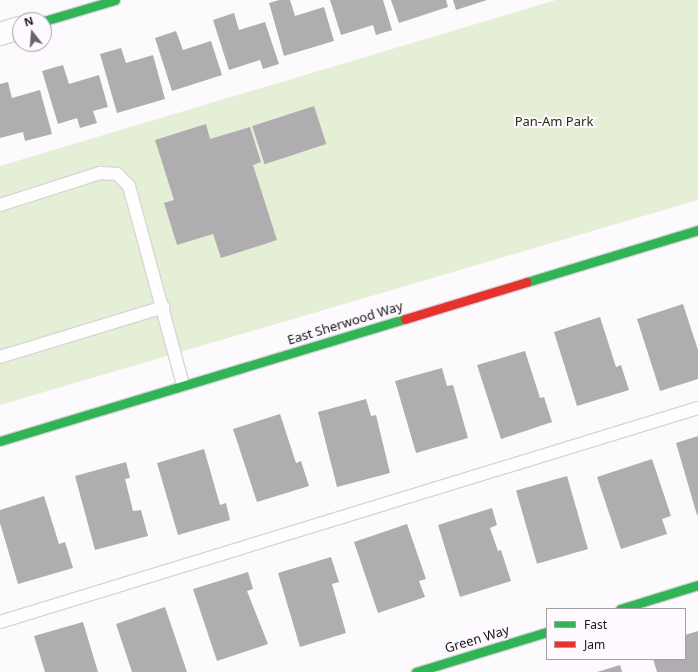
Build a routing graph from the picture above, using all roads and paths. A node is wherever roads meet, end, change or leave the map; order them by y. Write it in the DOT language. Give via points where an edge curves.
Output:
graph roads {
  1 [pos="115,0"];
  2 [pos="52,19"];
  3 [pos="12,30"];
  4 [pos="0,34"];
  5 [pos="0,205"];
  6 [pos="698,230"];
  7 [pos="164,307"];
  8 [pos="0,357"];
  9 [pos="184,386"];
  10 [pos="698,408"];
  11 [pos="0,441"];
  12 [pos="698,585"];
  13 [pos="623,608"];
  14 [pos="0,622"];
  15 [pos="546,632"];
  16 [pos="416,672"];
  1 -- 2 [label="street"];
  3 -- 4 [label="street"];
  5 -- 7 [label="lane" via="100,173 117,174 130,186"];
  6 -- 9 [label="street, East Sherwood Way"];
  7 -- 8 [label="lane"];
  7 -- 9 [label="lane"];
  9 -- 11 [label="street, East Sherwood Way"];
  10 -- 14 [label="lane"];
  12 -- 13 [label="street"];
  15 -- 16 [label="street, Green Way"];
}
